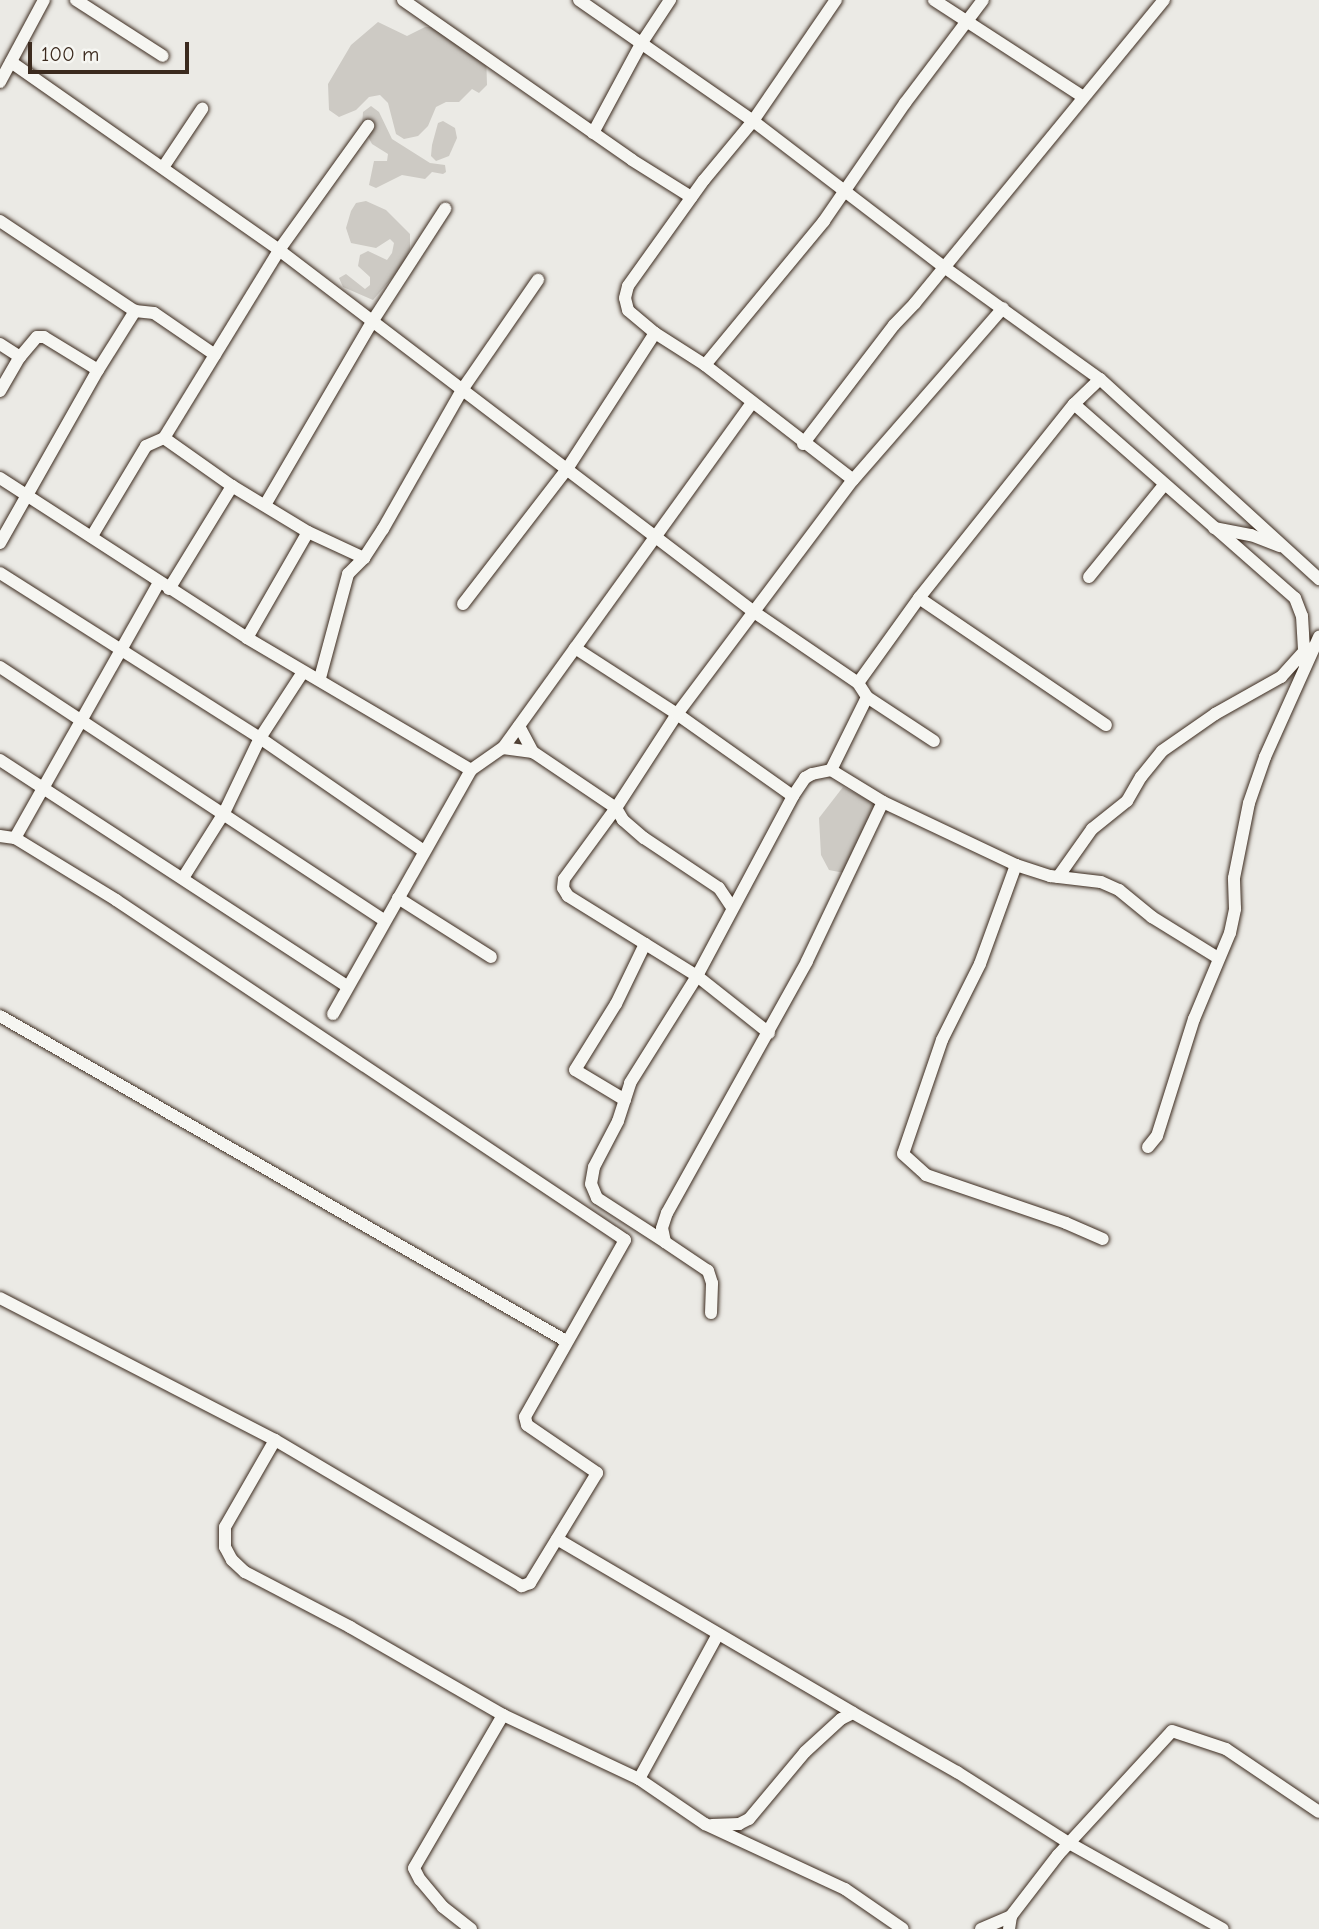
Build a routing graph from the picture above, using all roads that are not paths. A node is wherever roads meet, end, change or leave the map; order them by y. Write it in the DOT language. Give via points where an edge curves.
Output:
graph roads {
  1 [pos="44,0"];
  2 [pos="76,0"];
  3 [pos="403,0"];
  4 [pos="579,0"];
  5 [pos="670,0"];
  6 [pos="836,0"];
  7 [pos="934,0"];
  8 [pos="983,0"];
  9 [pos="1160,1"];
  10 [pos="965,21"];
  11 [pos="641,44"];
  12 [pos="163,56"];
  13 [pos="11,62"];
  14 [pos="0,82"];
  15 [pos="1082,96"];
  16 [pos="202,109"];
  17 [pos="754,121"];
  18 [pos="368,126"];
  19 [pos="593,133"];
  20 [pos="164,166"];
  21 [pos="845,188"];
  22 [pos="691,197"];
  23 [pos="445,209"];
  24 [pos="0,220"];
  25 [pos="279,250"];
  26 [pos="944,267"];
  27 [pos="538,280"];
  28 [pos="1003,308"];
  29 [pos="135,311"];
  30 [pos="372,322"];
  31 [pos="655,333"];
  32 [pos="0,344"];
  33 [pos="215,355"];
  34 [pos="20,357"];
  35 [pos="705,365"];
  36 [pos="98,370"];
  37 [pos="1100,379"];
  38 [pos="462,390"];
  39 [pos="0,391"];
  40 [pos="751,404"];
  41 [pos="1074,404"];
  42 [pos="164,438"];
  43 [pos="803,444"];
  44 [pos="567,469"];
  45 [pos="0,478"];
  46 [pos="853,481"];
  47 [pos="1164,485"];
  48 [pos="232,486"];
  49 [pos="27,495"];
  50 [pos="265,505"];
  51 [pos="1213,528"];
  52 [pos="308,532"];
  53 [pos="657,535"];
  54 [pos="92,537"];
  55 [pos="0,543"];
  56 [pos="1290,550"];
  57 [pos="364,558"];
  58 [pos="0,573"];
  59 [pos="1089,577"];
  60 [pos="1319,579"];
  61 [pos="164,585"];
  62 [pos="919,598"];
  63 [pos="463,604"];
  64 [pos="754,612"];
  65 [pos="1319,636"];
  66 [pos="247,638"];
  67 [pos="575,648"];
  68 [pos="121,650"];
  69 [pos="1304,652"];
  70 [pos="0,667"];
  71 [pos="303,671"];
  72 [pos="1305,672"];
  73 [pos="320,678"];
  74 [pos="858,683"];
  75 [pos="867,696"];
  76 [pos="677,714"];
  77 [pos="82,720"];
  78 [pos="1106,725"];
  79 [pos="519,726"];
  80 [pos="260,738"];
  81 [pos="934,741"];
  82 [pos="503,748"];
  83 [pos="533,752"];
  84 [pos="0,760"];
  85 [pos="471,770"];
  86 [pos="831,770"];
  87 [pos="44,789"];
  88 [pos="793,796"];
  89 [pos="883,802"];
  90 [pos="616,808"];
  91 [pos="224,813"];
  92 [pos="0,836"];
  93 [pos="15,838"];
  94 [pos="424,851"];
  95 [pos="1016,865"];
  96 [pos="1058,877"];
  97 [pos="183,878"];
  98 [pos="398,898"];
  99 [pos="732,907"];
  100 [pos="385,921"];
  101 [pos="645,944"];
  102 [pos="491,957"];
  103 [pos="1218,958"];
  104 [pos="697,976"];
  105 [pos="348,987"];
  106 [pos="333,1014"];
  107 [pos="0,1016"];
  108 [pos="769,1033"];
  109 [pos="625,1100"];
  110 [pos="1148,1146"];
  111 [pos="637,1224"];
  112 [pos="1103,1239"];
  113 [pos="625,1240"];
  114 [pos="664,1242"];
  115 [pos="0,1298"];
  116 [pos="711,1313"];
  117 [pos="566,1342"];
  118 [pos="275,1440"];
  119 [pos="557,1539"];
  120 [pos="718,1634"];
  121 [pos="853,1713"];
  122 [pos="503,1715"];
  123 [pos="639,1779"];
  124 [pos="1319,1812"];
  125 [pos="705,1824"];
  126 [pos="1069,1843"];
  127 [pos="1010,1923"];
  128 [pos="471,1929"];
  129 [pos="903,1929"];
  130 [pos="981,1929"];
  131 [pos="1223,1929"];
  1 -- 13 [label="street"];
  2 -- 12 [label="street"];
  3 -- 19 [label="street"];
  4 -- 11 [label="street"];
  5 -- 11 [label="street"];
  6 -- 17 [label="street"];
  7 -- 10 [label="street"];
  8 -- 10 [label="street"];
  9 -- 15 [label="street"];
  10 -- 15 [label="street"];
  10 -- 21 [label="street"];
  11 -- 17 [label="street"];
  11 -- 19 [label="street"];
  13 -- 14 [label="street"];
  13 -- 20 [label="street"];
  15 -- 26 [label="street"];
  16 -- 20 [label="street"];
  17 -- 21 [label="street"];
  17 -- 22 [label="street"];
  18 -- 25 [label="street"];
  19 -- 22 [label="street"];
  20 -- 25 [label="street"];
  21 -- 26 [label="street"];
  21 -- 35 [label="street" via="824,221"];
  22 -- 31 [label="street" via="628,286 628,310"];
  23 -- 30 [label="street"];
  24 -- 29 [label="street"];
  25 -- 30 [label="street"];
  25 -- 33 [label="street"];
  26 -- 28 [label="street"];
  26 -- 43 [label="street"];
  27 -- 38 [label="street"];
  28 -- 37 [label="street"];
  28 -- 46 [label="street"];
  29 -- 33 [label="street" via="154,313"];
  29 -- 36 [label="street"];
  30 -- 38 [label="street"];
  30 -- 50 [label="street"];
  31 -- 35 [label="street"];
  31 -- 44 [label="street"];
  32 -- 34 [label="street"];
  33 -- 42 [label="street"];
  34 -- 36 [label="street" via="33,339 44,337"];
  34 -- 39 [label="street"];
  35 -- 40 [label="street"];
  36 -- 49 [label="street"];
  37 -- 41 [label="street"];
  37 -- 56 [label="street"];
  38 -- 44 [label="street"];
  38 -- 57 [label="street"];
  40 -- 43 [label="street"];
  40 -- 53 [label="street"];
  41 -- 47 [label="street"];
  41 -- 62 [label="street"];
  42 -- 48 [label="street"];
  42 -- 54 [label="street" via="146,446"];
  43 -- 46 [label="street"];
  44 -- 53 [label="street"];
  44 -- 63 [label="street"];
  45 -- 49 [label="street"];
  46 -- 64 [label="street"];
  47 -- 51 [label="street"];
  47 -- 59 [label="street"];
  48 -- 50 [label="street"];
  48 -- 61 [label="street"];
  49 -- 54 [label="street"];
  49 -- 55 [label="street"];
  50 -- 52 [label="street"];
  51 -- 56 [label="street" via="1251,535"];
  51 -- 69 [label="street" via="1295,598 1302,616"];
  52 -- 57 [label="street"];
  52 -- 66 [label="street"];
  53 -- 64 [label="street"];
  53 -- 67 [label="street"];
  54 -- 61 [label="street"];
  56 -- 60 [label="street"];
  57 -- 73 [label="street" via="348,574"];
  58 -- 68 [label="street"];
  61 -- 66 [label="street"];
  61 -- 68 [label="street"];
  62 -- 74 [label="street"];
  62 -- 78 [label="street"];
  64 -- 74 [label="street"];
  64 -- 76 [label="street"];
  65 -- 69 [label="street"];
  65 -- 72 [label="street"];
  66 -- 71 [label="street"];
  67 -- 76 [label="street"];
  67 -- 79 [label="street"];
  68 -- 77 [label="street"];
  68 -- 80 [label="street"];
  69 -- 72 [label="street"];
  69 -- 96 [label="street" via="1281,677 1162,751 1128,800 1092,829"];
  70 -- 77 [label="street"];
  71 -- 73 [label="street"];
  71 -- 80 [label="street"];
  72 -- 103 [label="street" via="1249,803 1238,851 1230,933"];
  73 -- 85 [label="street"];
  74 -- 75 [label="street"];
  75 -- 81 [label="street"];
  75 -- 86 [label="street"];
  76 -- 88 [label="street"];
  76 -- 90 [label="street"];
  77 -- 87 [label="street"];
  77 -- 91 [label="street"];
  79 -- 82 [label="street"];
  79 -- 83 [label="street"];
  80 -- 91 [label="street"];
  80 -- 94 [label="street"];
  82 -- 83 [label="street"];
  82 -- 85 [label="street"];
  83 -- 90 [label="street"];
  84 -- 87 [label="street"];
  85 -- 94 [label="street"];
  86 -- 88 [label="street" via="805,778"];
  86 -- 89 [label="street"];
  87 -- 93 [label="street"];
  87 -- 97 [label="street"];
  88 -- 99 [label="street"];
  89 -- 95 [label="street"];
  89 -- 108 [label="street"];
  90 -- 99 [label="street" via="645,838 719,888"];
  90 -- 101 [label="street" via="569,871 564,888 568,896"];
  91 -- 97 [label="street"];
  91 -- 100 [label="street"];
  92 -- 93 [label="street"];
  93 -- 113 [label="street" via="128,908"];
  94 -- 98 [label="street"];
  95 -- 96 [label="street"];
  95 -- 112 [label="street" via="980,964 942,1040 903,1154 926,1174"];
  96 -- 103 [label="street" via="1101,881 1119,890 1152,917"];
  97 -- 105 [label="street"];
  98 -- 100 [label="street"];
  98 -- 102 [label="street"];
  99 -- 104 [label="street"];
  100 -- 105 [label="street"];
  101 -- 104 [label="street"];
  101 -- 109 [label="street" via="616,1004 575,1070"];
  103 -- 110 [label="street" via="1157,1136"];
  104 -- 108 [label="street"];
  104 -- 109 [label="street" via="630,1083"];
  105 -- 106 [label="street"];
  107 -- 117 [label="street"];
  108 -- 114 [label="street" via="667,1213"];
  109 -- 111 [label="street" via="594,1167 591,1184 597,1198"];
  111 -- 113 [label="street"];
  111 -- 114 [label="street"];
  113 -- 117 [label="street"];
  114 -- 116 [label="street" via="708,1271"];
  115 -- 118 [label="street"];
  117 -- 119 [label="street" via="525,1422 597,1473"];
  118 -- 119 [label="street" via="522,1586 536,1578"];
  118 -- 122 [label="street" via="225,1527 225,1547 232,1560 245,1572"];
  119 -- 120 [label="street"];
  120 -- 121 [label="street"];
  120 -- 123 [label="street"];
  121 -- 125 [label="street" via="805,1752 749,1819 739,1824"];
  121 -- 126 [label="street"];
  122 -- 123 [label="street"];
  122 -- 128 [label="street" via="414,1868 443,1907"];
  123 -- 125 [label="street"];
  124 -- 126 [label="street" via="1226,1749 1172,1731"];
  125 -- 129 [label="street" via="845,1889"];
  126 -- 127 [label="street"];
  126 -- 131 [label="street"];
  127 -- 130 [label="street"];
}
